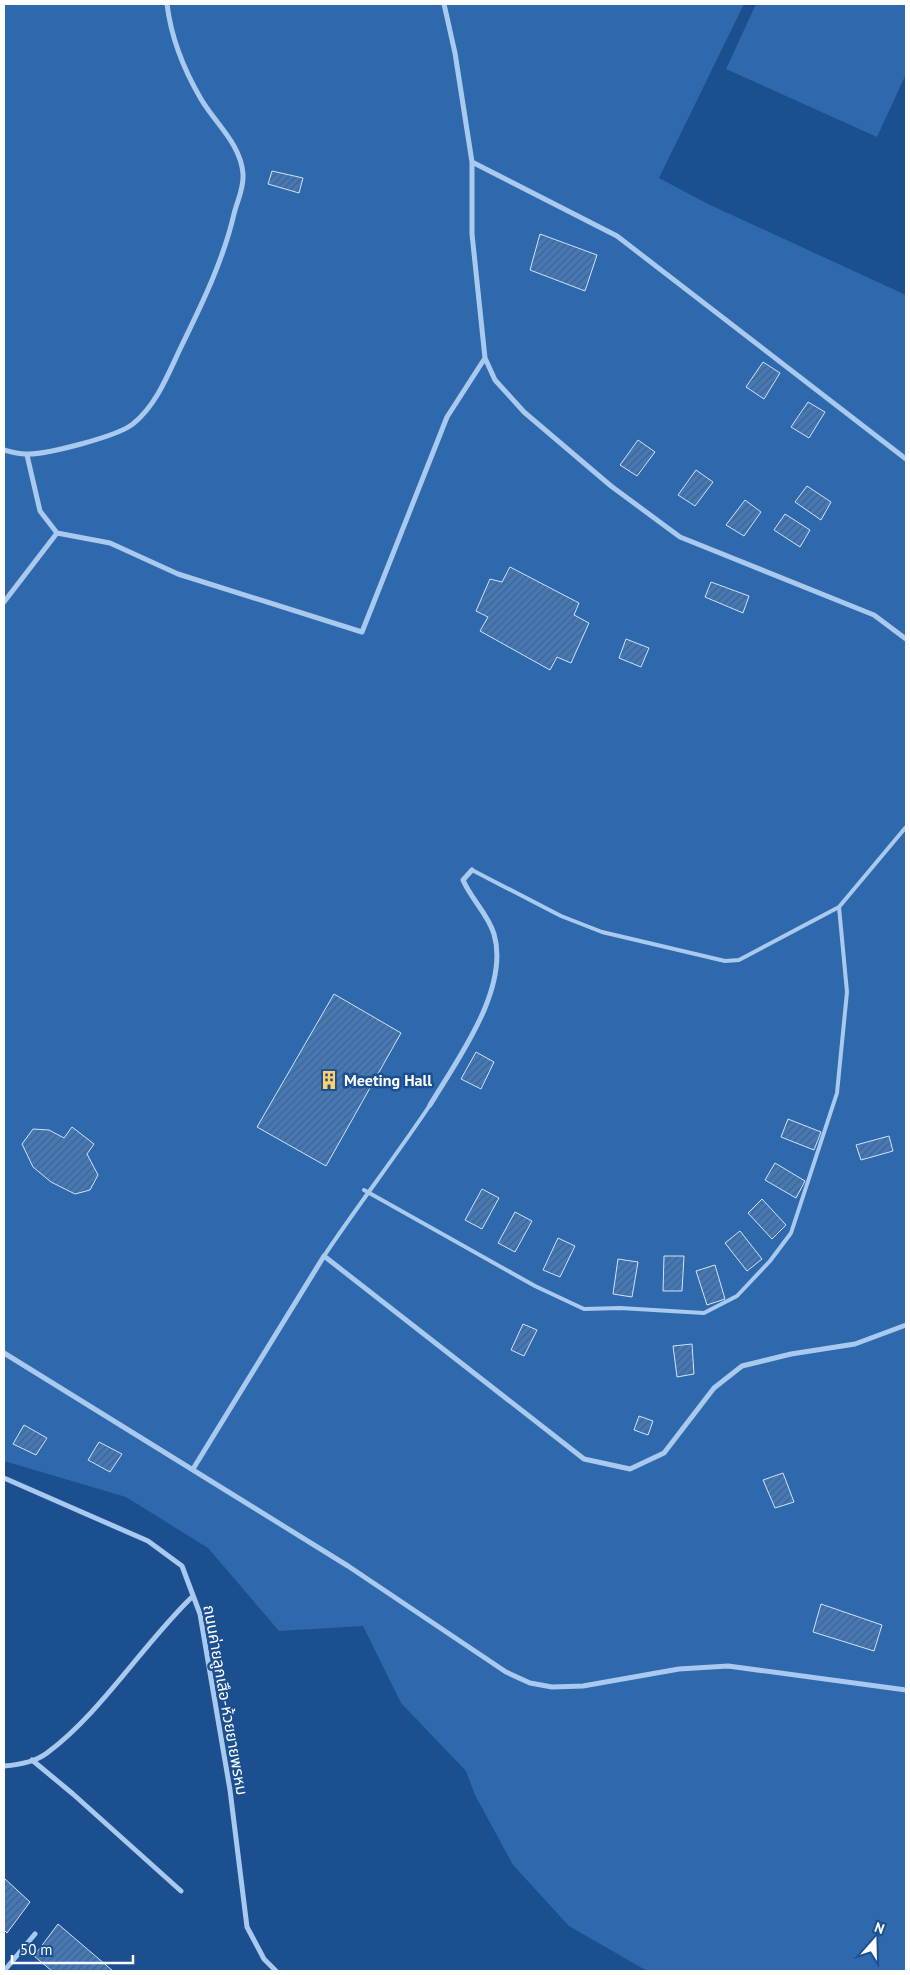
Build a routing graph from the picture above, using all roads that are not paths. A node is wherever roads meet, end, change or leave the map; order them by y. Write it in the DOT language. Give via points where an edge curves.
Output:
graph roads {
  1 [pos="167,4"];
  2 [pos="444,4"];
  3 [pos="472,162"];
  4 [pos="485,358"];
  5 [pos="4,450"];
  6 [pos="27,454"];
  7 [pos="906,460"];
  8 [pos="58,533"];
  9 [pos="4,602"];
  10 [pos="906,639"];
  11 [pos="906,827"];
  12 [pos="472,870"];
  13 [pos="839,907"];
  14 [pos="430,1105"];
  15 [pos="365,1191"];
  16 [pos="324,1256"];
  17 [pos="906,1325"];
  18 [pos="4,1353"];
  19 [pos="193,1469"];
  20 [pos="4,1478"];
  21 [pos="193,1596"];
  22 [pos="906,1690"];
  23 [pos="32,1760"];
  24 [pos="4,1766"];
  25 [pos="181,1891"];
  26 [pos="35,1934"];
  27 [pos="4,1971"];
  28 [pos="276,1971"];
  1 -- 6 [label="street" via="171,28 185,67 202,101 218,121 240,160 243,174 241,194 232,227 208,294 148,410 132,425 109,437"];
  2 -- 3 [label="street"];
  3 -- 4 [label="street" via="472,234"];
  3 -- 7 [label="street" via="617,236"];
  4 -- 8 [label="street" via="447,417 362,632 178,574 110,543"];
  4 -- 10 [label="street" via="496,380 524,412 610,486 680,537 874,615"];
  5 -- 6 [label="street"];
  6 -- 8 [label="street" via="40,511"];
  8 -- 9 [label="street"];
  11 -- 13 [label="lane"];
  12 -- 13 [label="lane" via="561,916 602,932 725,961 739,960"];
  12 -- 14 [label="street" via="463,880 494,934 497,974 471,1037"];
  13 -- 15 [label="lane" via="847,992 837,1093 791,1233 737,1296 704,1313 584,1309 535,1286"];
  14 -- 15 [label="lane" via="404,1144"];
  15 -- 16 [label="lane"];
  16 -- 17 [label="street" via="584,1459 630,1469 664,1454 714,1388 742,1366 855,1344"];
  16 -- 19 [label="street"];
  18 -- 19 [label="street"];
  19 -- 22 [label="street" via="348,1566 476,1653 530,1683 552,1688 583,1686 679,1668 728,1666"];
  20 -- 21 [label="street, ถนนค่ายลูกเสึอ-ห้วยยายพรหม" via="148,1541 182,1566"];
  21 -- 23 [label="street" via="169,1619 84,1719 46,1754"];
  21 -- 28 [label="street, ถนนค่ายลูกเสึอ-ห้วยยายพรหม" via="200,1614 230,1790 247,1927 264,1959"];
  23 -- 24 [label="street" via="19,1766"];
  23 -- 25 [label="street"];
  26 -- 27 [label="street"];
}
